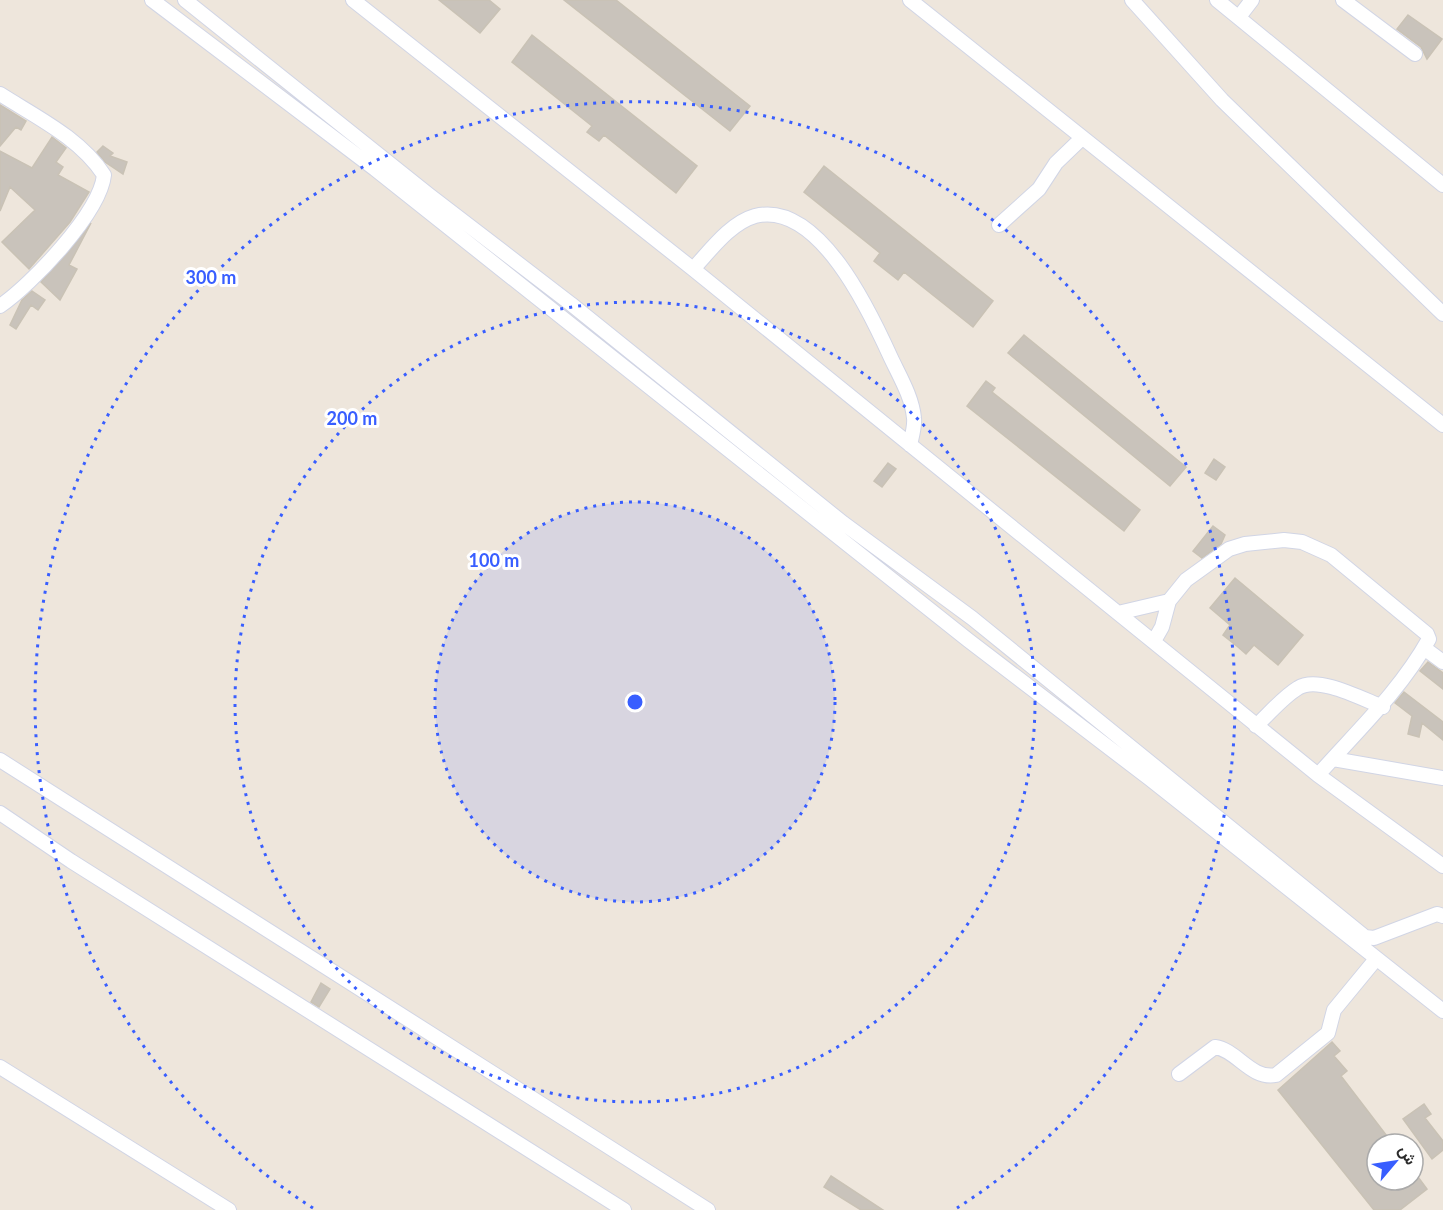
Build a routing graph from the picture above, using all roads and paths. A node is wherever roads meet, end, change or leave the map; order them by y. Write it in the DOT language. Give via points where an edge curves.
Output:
graph roads {
  1 [pos="152,0"];
  2 [pos="185,0"];
  3 [pos="353,0"];
  4 [pos="910,0"];
  5 [pos="1131,0"];
  6 [pos="1217,0"];
  7 [pos="1252,0"];
  8 [pos="1343,0"];
  9 [pos="1239,17"];
  10 [pos="1415,54"];
  11 [pos="0,94"];
  12 [pos="1082,138"];
  13 [pos="1443,185"];
  14 [pos="999,225"];
  15 [pos="693,269"];
  16 [pos="0,306"];
  17 [pos="1443,314"];
  18 [pos="1443,425"];
  19 [pos="910,445"];
  20 [pos="1169,601"];
  21 [pos="1118,613"];
  22 [pos="1154,641"];
  23 [pos="1424,648"];
  24 [pos="1443,662"];
  25 [pos="1383,707"];
  26 [pos="1256,726"];
  27 [pos="1333,759"];
  28 [pos="0,760"];
  29 [pos="1318,775"];
  30 [pos="1443,778"];
  31 [pos="0,813"];
  32 [pos="1443,866"];
  33 [pos="1443,916"];
  34 [pos="1376,959"];
  35 [pos="1443,1011"];
  36 [pos="0,1066"];
  37 [pos="1179,1074"];
  38 [pos="229,1210"];
  39 [pos="624,1210"];
  40 [pos="708,1210"];
  1 -- 34 [label="street" via="375,169"];
  2 -- 33 [label="street" via="843,523 972,618 1365,937 1374,938 1437,914"];
  3 -- 15 [label="street"];
  4 -- 12 [label="street"];
  5 -- 17 [label="street" via="1222,100"];
  6 -- 9 [label="street"];
  7 -- 9 [label="street"];
  8 -- 10 [label="street"];
  9 -- 13 [label="street"];
  11 -- 16 [label="street" via="66,136 94,160 104,175 94,200 53,260"];
  12 -- 14 [label="street" via="1056,164 1039,189"];
  12 -- 18 [label="street"];
  15 -- 19 [label="street"];
  15 -- 19 [label="street" via="739,224 755,216 770,215 813,234 850,278 884,343 911,402 915,420"];
  19 -- 21 [label="street"];
  20 -- 21 [label="street"];
  20 -- 22 [label="street"];
  20 -- 23 [label="street" via="1186,580 1229,549 1262,541 1302,542 1348,567 1427,634 1429,639"];
  21 -- 22 [label="street"];
  22 -- 26 [label="street"];
  23 -- 24 [label="street"];
  23 -- 25 [label="street"];
  25 -- 26 [label="street" via="1326,684 1306,684"];
  25 -- 27 [label="street"];
  26 -- 29 [label="street"];
  27 -- 29 [label="street"];
  27 -- 30 [label="street"];
  28 -- 40 [label="street"];
  29 -- 32 [label="street"];
  31 -- 39 [label="street"];
  34 -- 35 [label="street"];
  34 -- 37 [label="street" via="1334,1010 1328,1033 1276,1075 1268,1077 1256,1072 1215,1047"];
  36 -- 38 [label="street"];
}
